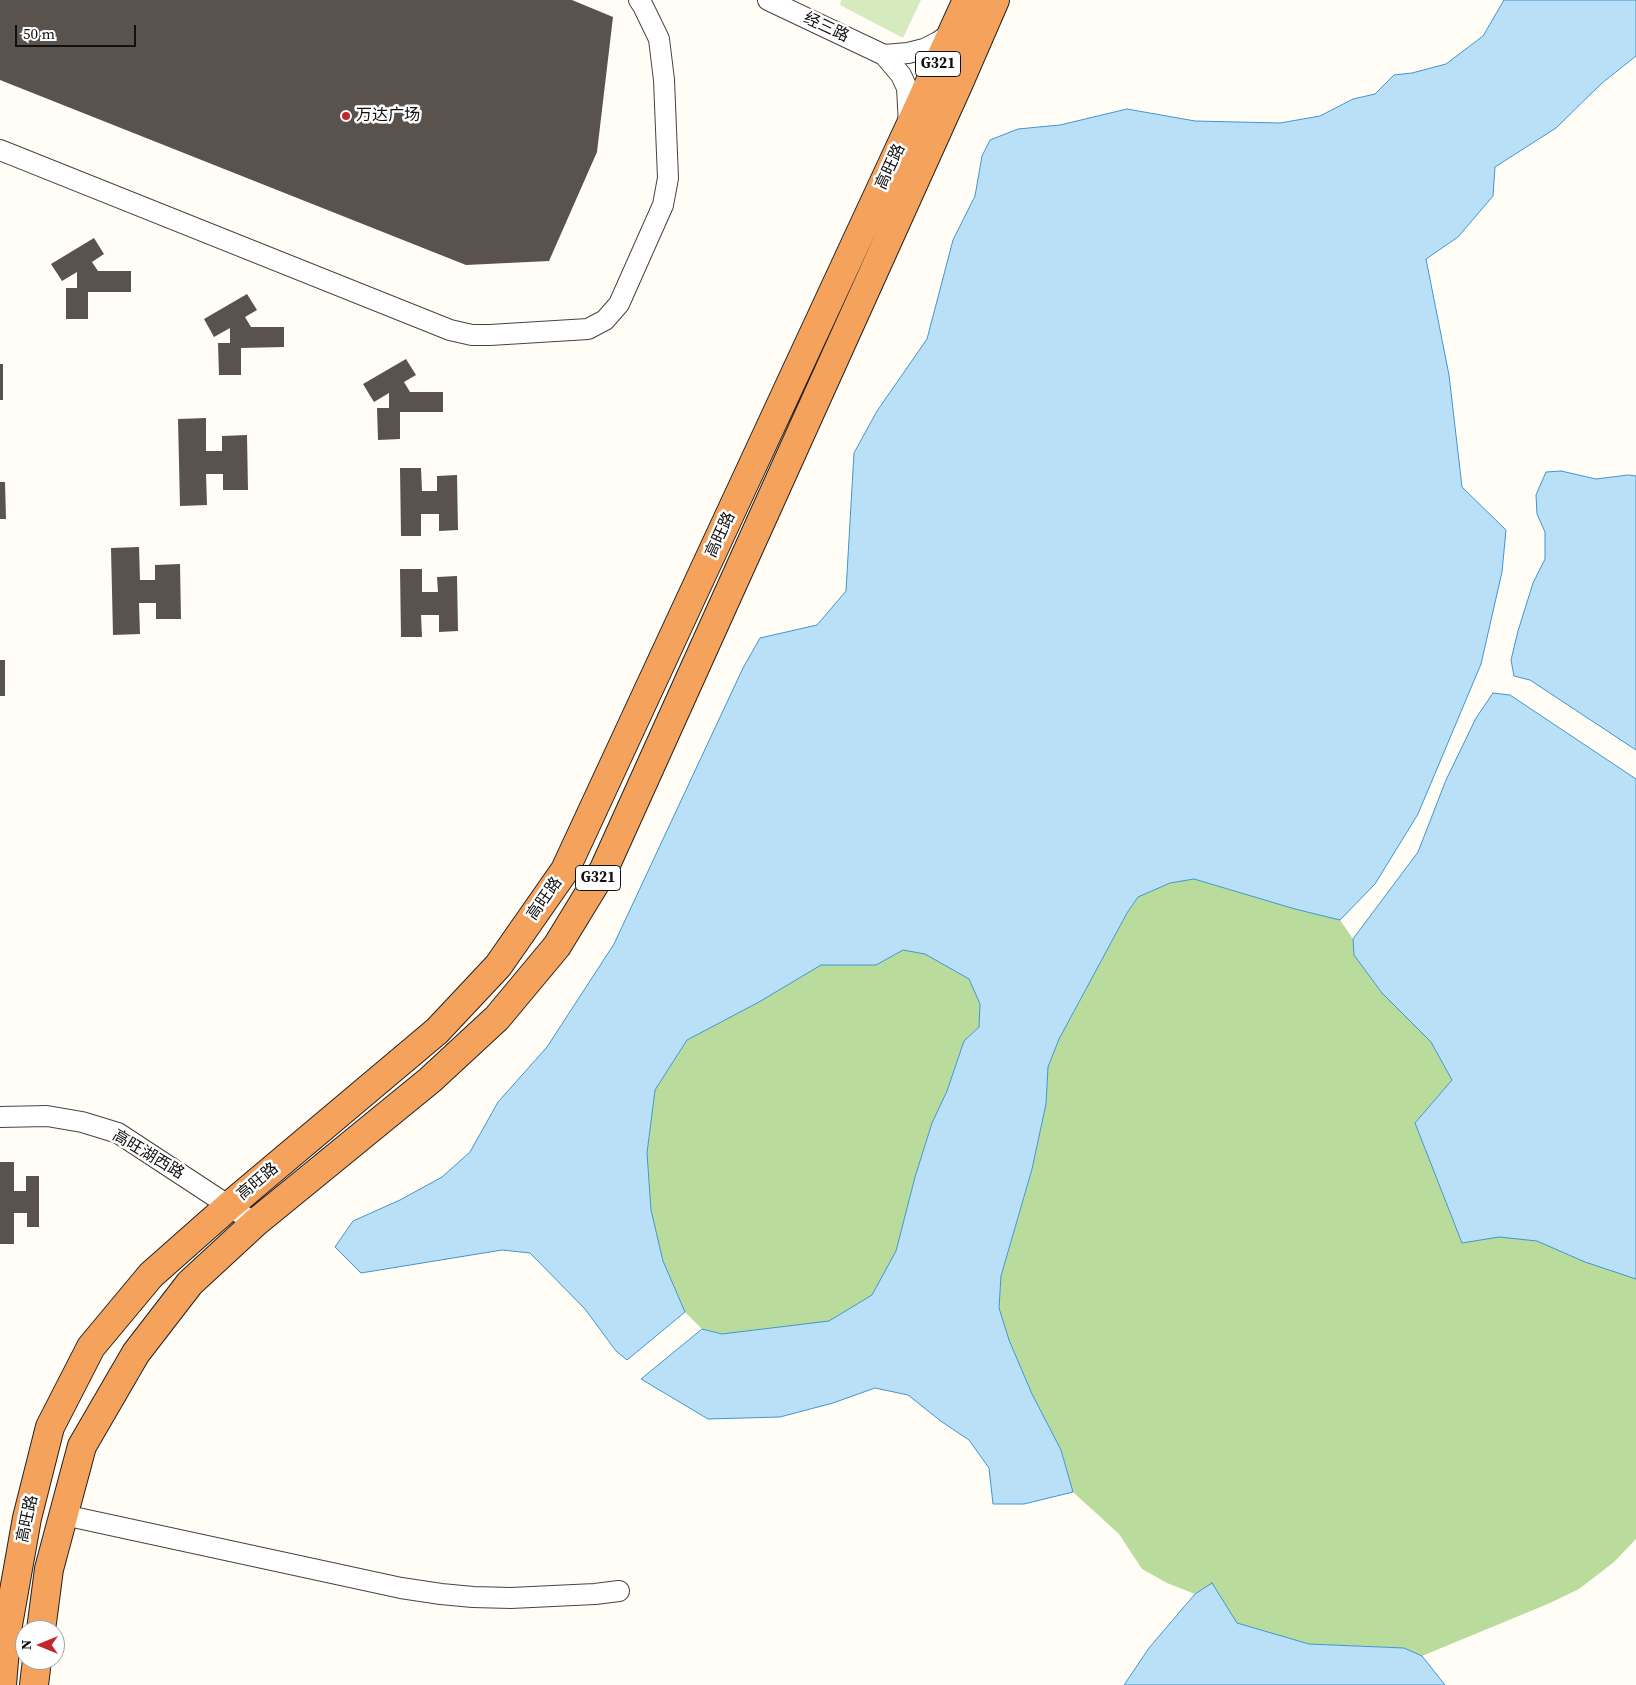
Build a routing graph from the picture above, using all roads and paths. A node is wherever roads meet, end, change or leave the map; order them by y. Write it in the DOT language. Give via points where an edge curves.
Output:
graph roads {
  1 [pos="639,0"];
  2 [pos="768,0"];
  3 [pos="967,0"];
  4 [pos="994,0"];
  5 [pos="952,32"];
  6 [pos="884,55"];
  7 [pos="909,128"];
  8 [pos="0,150"];
  9 [pos="0,1117"];
  10 [pos="229,1206"];
  11 [pos="254,1223"];
  12 [pos="64,1515"];
  13 [pos="619,1591"];
  14 [pos="42,1620"];
  15 [pos="36,1670"];
  16 [pos="2,1685"];
  17 [pos="34,1685"];
  1 -- 8 [label="street" via="658,39 664,80 668,178 663,205 619,304 605,320 588,329 490,335 450,330"];
  2 -- 6 [label="street, 经三路"];
  3 -- 5 [label="highway, 高旺路 / G321"];
  4 -- 11 [label="highway, 高旺路 / G321" via="604,869 557,946 497,1018 430,1080"];
  5 -- 6 [label="street" via="924,49"];
  5 -- 7 [label="highway, 高旺路 / G321"];
  6 -- 7 [label="street" via="901,75 906,88"];
  7 -- 10 [label="highway, 高旺路 / G321" via="566,870 498,966 437,1031"];
  9 -- 10 [label="street, 高旺湖西路" via="47,1116 118,1133"];
  10 -- 11 [label="street, 高旺湖西路"];
  10 -- 16 [label="highway, 高旺路 / G321" via="151,1275 91,1347 50,1427 27,1518 6,1636"];
  11 -- 12 [label="highway, 高旺路 / G321" via="190,1283 136,1353 82,1446"];
  12 -- 13 [label="street" via="441,1594 511,1598"];
  12 -- 14 [label="highway, 高旺路 / G321" via="49,1569"];
  15 -- 17 [label="highway"];
}
